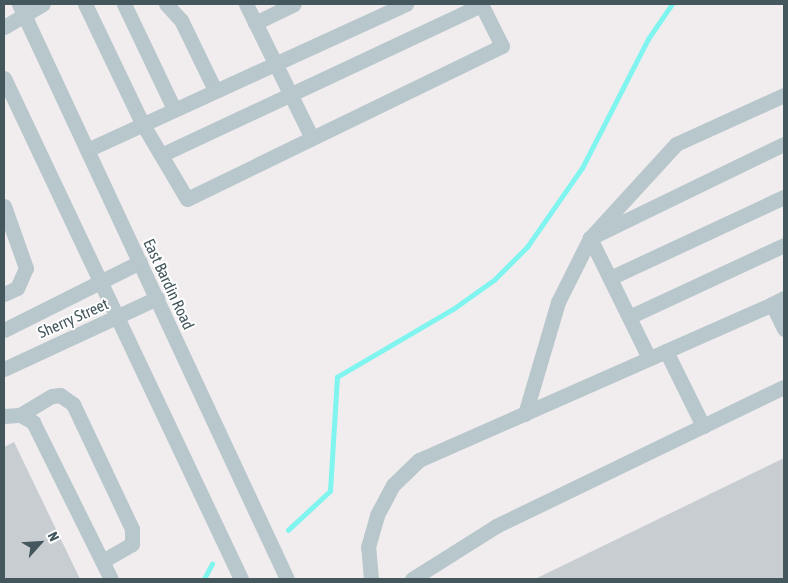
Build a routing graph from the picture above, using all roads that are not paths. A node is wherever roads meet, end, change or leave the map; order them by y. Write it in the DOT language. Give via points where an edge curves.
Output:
graph roads {
  1 [pos="43,4"];
  2 [pos="85,4"];
  3 [pos="124,4"];
  4 [pos="166,4"];
  5 [pos="246,4"];
  6 [pos="294,4"];
  7 [pos="406,4"];
  8 [pos="481,4"];
  9 [pos="22,10"];
  10 [pos="255,23"];
  11 [pos="4,27"];
  12 [pos="274,63"];
  13 [pos="4,78"];
  14 [pos="215,90"];
  15 [pos="290,94"];
  16 [pos="784,94"];
  17 [pos="174,109"];
  18 [pos="142,123"];
  19 [pos="312,138"];
  20 [pos="784,144"];
  21 [pos="87,150"];
  22 [pos="160,155"];
  23 [pos="784,197"];
  24 [pos="4,206"];
  25 [pos="590,238"];
  26 [pos="784,246"];
  27 [pos="140,262"];
  28 [pos="610,278"];
  29 [pos="100,280"];
  30 [pos="4,294"];
  31 [pos="157,298"];
  32 [pos="778,301"];
  33 [pos="117,317"];
  34 [pos="629,317"];
  35 [pos="784,329"];
  36 [pos="4,330"];
  37 [pos="666,351"];
  38 [pos="649,358"];
  39 [pos="4,369"];
  40 [pos="784,387"];
  41 [pos="525,414"];
  42 [pos="20,415"];
  43 [pos="4,416"];
  44 [pos="703,426"];
  45 [pos="102,561"];
  46 [pos="111,579"];
  47 [pos="241,579"];
  48 [pos="287,579"];
  49 [pos="371,579"];
  50 [pos="412,579"];
  1 -- 9 [label="street"];
  2 -- 18 [label="street"];
  3 -- 17 [label="street"];
  4 -- 14 [label="street" via="181,20"];
  5 -- 10 [label="street"];
  6 -- 10 [label="street"];
  7 -- 12 [label="street"];
  8 -- 15 [label="street"];
  8 -- 19 [label="street" via="502,46"];
  9 -- 11 [label="street"];
  9 -- 21 [label="street, East Bardin Road"];
  10 -- 12 [label="street"];
  12 -- 14 [label="street"];
  12 -- 15 [label="street"];
  13 -- 29 [label="street"];
  14 -- 17 [label="street"];
  15 -- 19 [label="street"];
  15 -- 22 [label="street"];
  16 -- 25 [label="street" via="676,144"];
  17 -- 18 [label="street"];
  18 -- 21 [label="street"];
  18 -- 22 [label="street"];
  19 -- 22 [label="street" via="186,199"];
  20 -- 25 [label="street"];
  21 -- 27 [label="street, East Bardin Road"];
  23 -- 28 [label="street"];
  24 -- 30 [label="street" via="26,268 16,288"];
  25 -- 28 [label="street"];
  25 -- 41 [label="street" via="558,302"];
  26 -- 34 [label="street"];
  27 -- 29 [label="street, Sherry Street"];
  27 -- 31 [label="street, East Bardin Road"];
  28 -- 34 [label="street"];
  29 -- 33 [label="street"];
  29 -- 36 [label="street, Sherry Street"];
  31 -- 33 [label="street, Sherry Street"];
  31 -- 48 [label="street, East Bardin Road"];
  32 -- 35 [label="street"];
  32 -- 37 [label="street"];
  33 -- 39 [label="street, Sherry Street"];
  33 -- 47 [label="street"];
  34 -- 38 [label="street"];
  37 -- 38 [label="street"];
  37 -- 44 [label="street"];
  38 -- 41 [label="street"];
  40 -- 44 [label="street"];
  41 -- 49 [label="street" via="419,460 393,485 377,515 368,547"];
  42 -- 43 [label="street"];
  42 -- 45 [label="street" via="33,422"];
  42 -- 45 [label="street" via="52,396 60,395 73,404 132,529 132,544"];
  44 -- 50 [label="street" via="496,526"];
  45 -- 46 [label="street"];
}
